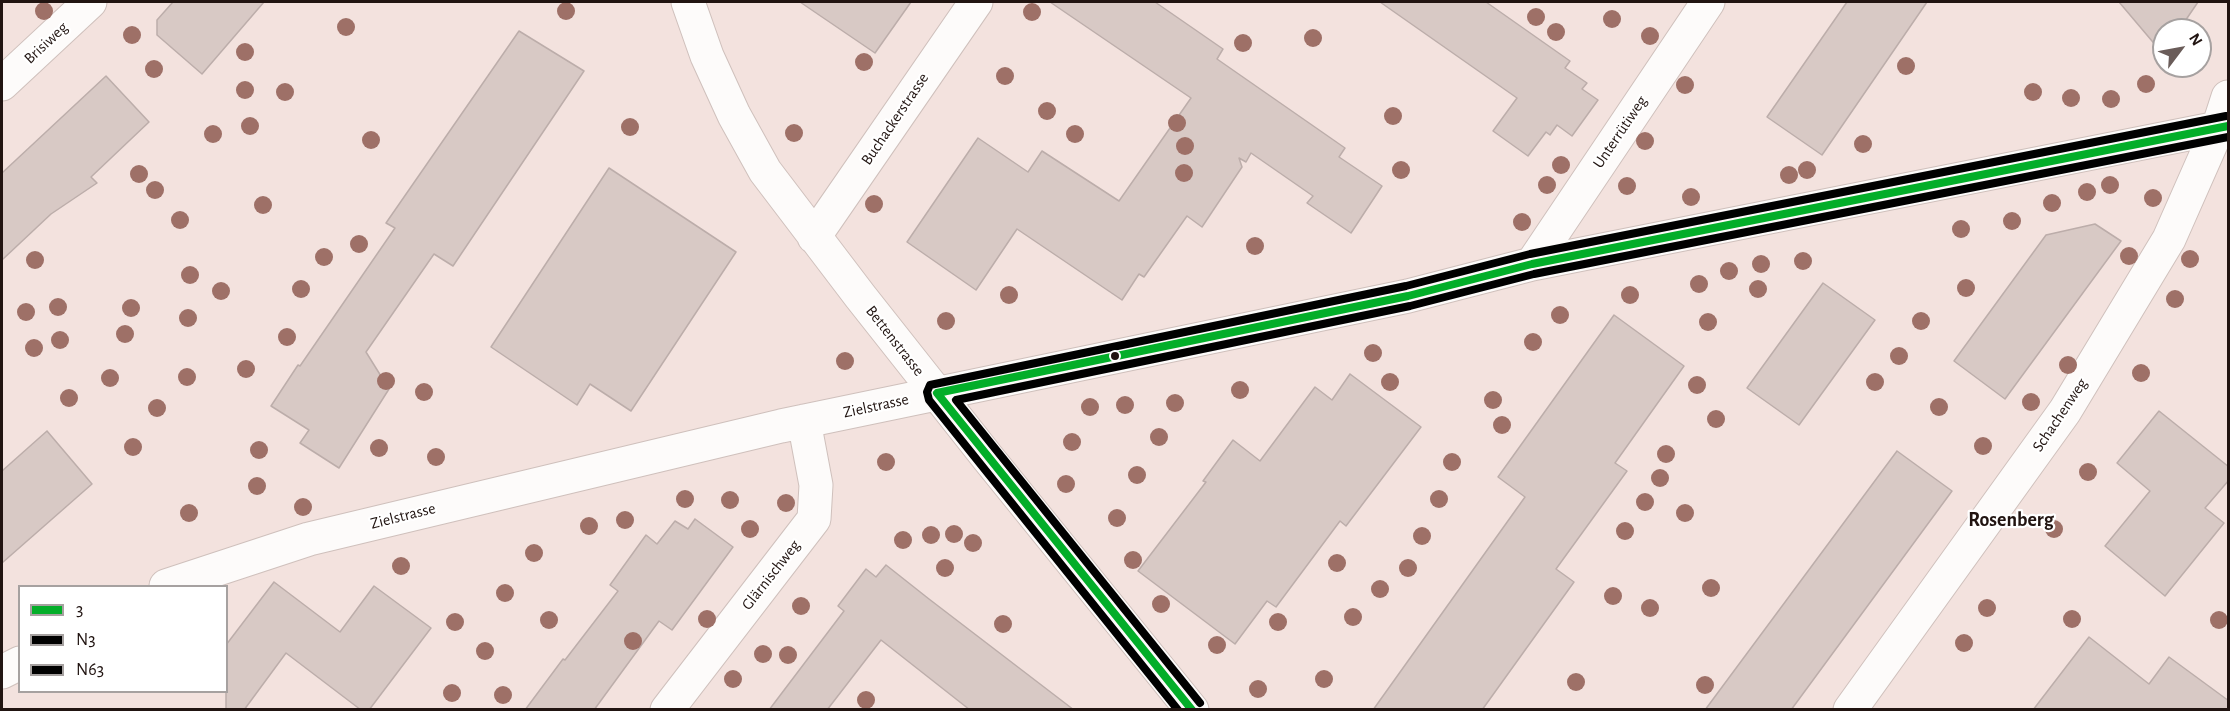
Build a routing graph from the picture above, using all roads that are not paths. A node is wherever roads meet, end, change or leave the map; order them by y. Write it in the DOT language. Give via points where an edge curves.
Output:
graph roads {
  1 [pos="90,2"];
  2 [pos="688,2"];
  3 [pos="976,2"];
  4 [pos="1708,2"];
  5 [pos="2,84"];
  6 [pos="2229,98"];
  7 [pos="2223,127"];
  8 [pos="814,237"];
  9 [pos="1532,264"];
  10 [pos="937,393"];
  11 [pos="804,421"];
  12 [pos="169,585"];
  13 [pos="18,664"];
  14 [pos="2,672"];
  15 [pos="667,710"];
  16 [pos="1192,710"];
  17 [pos="1850,710"];
  1 -- 5 [label="street, Brisiweg"];
  2 -- 8 [label="street, Bettenstrasse" via="706,56 734,115 765,171"];
  3 -- 8 [label="street, Buchackerstrasse"];
  4 -- 9 [label="street, Unterrütiweg"];
  6 -- 7 [label="street, Schachenweg"];
  7 -- 9 [label="street, Zielstrasse"];
  7 -- 17 [label="street, Schachenweg" via="2169,239 2065,411"];
  8 -- 10 [label="street, Bettenstrasse"];
  9 -- 10 [label="street, Zielstrasse" via="1408,296"];
  10 -- 11 [label="street, Zielstrasse"];
  10 -- 16 [label="street, Bettenstrasse"];
  11 -- 12 [label="street, Zielstrasse" via="309,539"];
  11 -- 15 [label="street, Glärnischweg" via="816,485 814,519"];
  13 -- 14 [label="street"];
}
